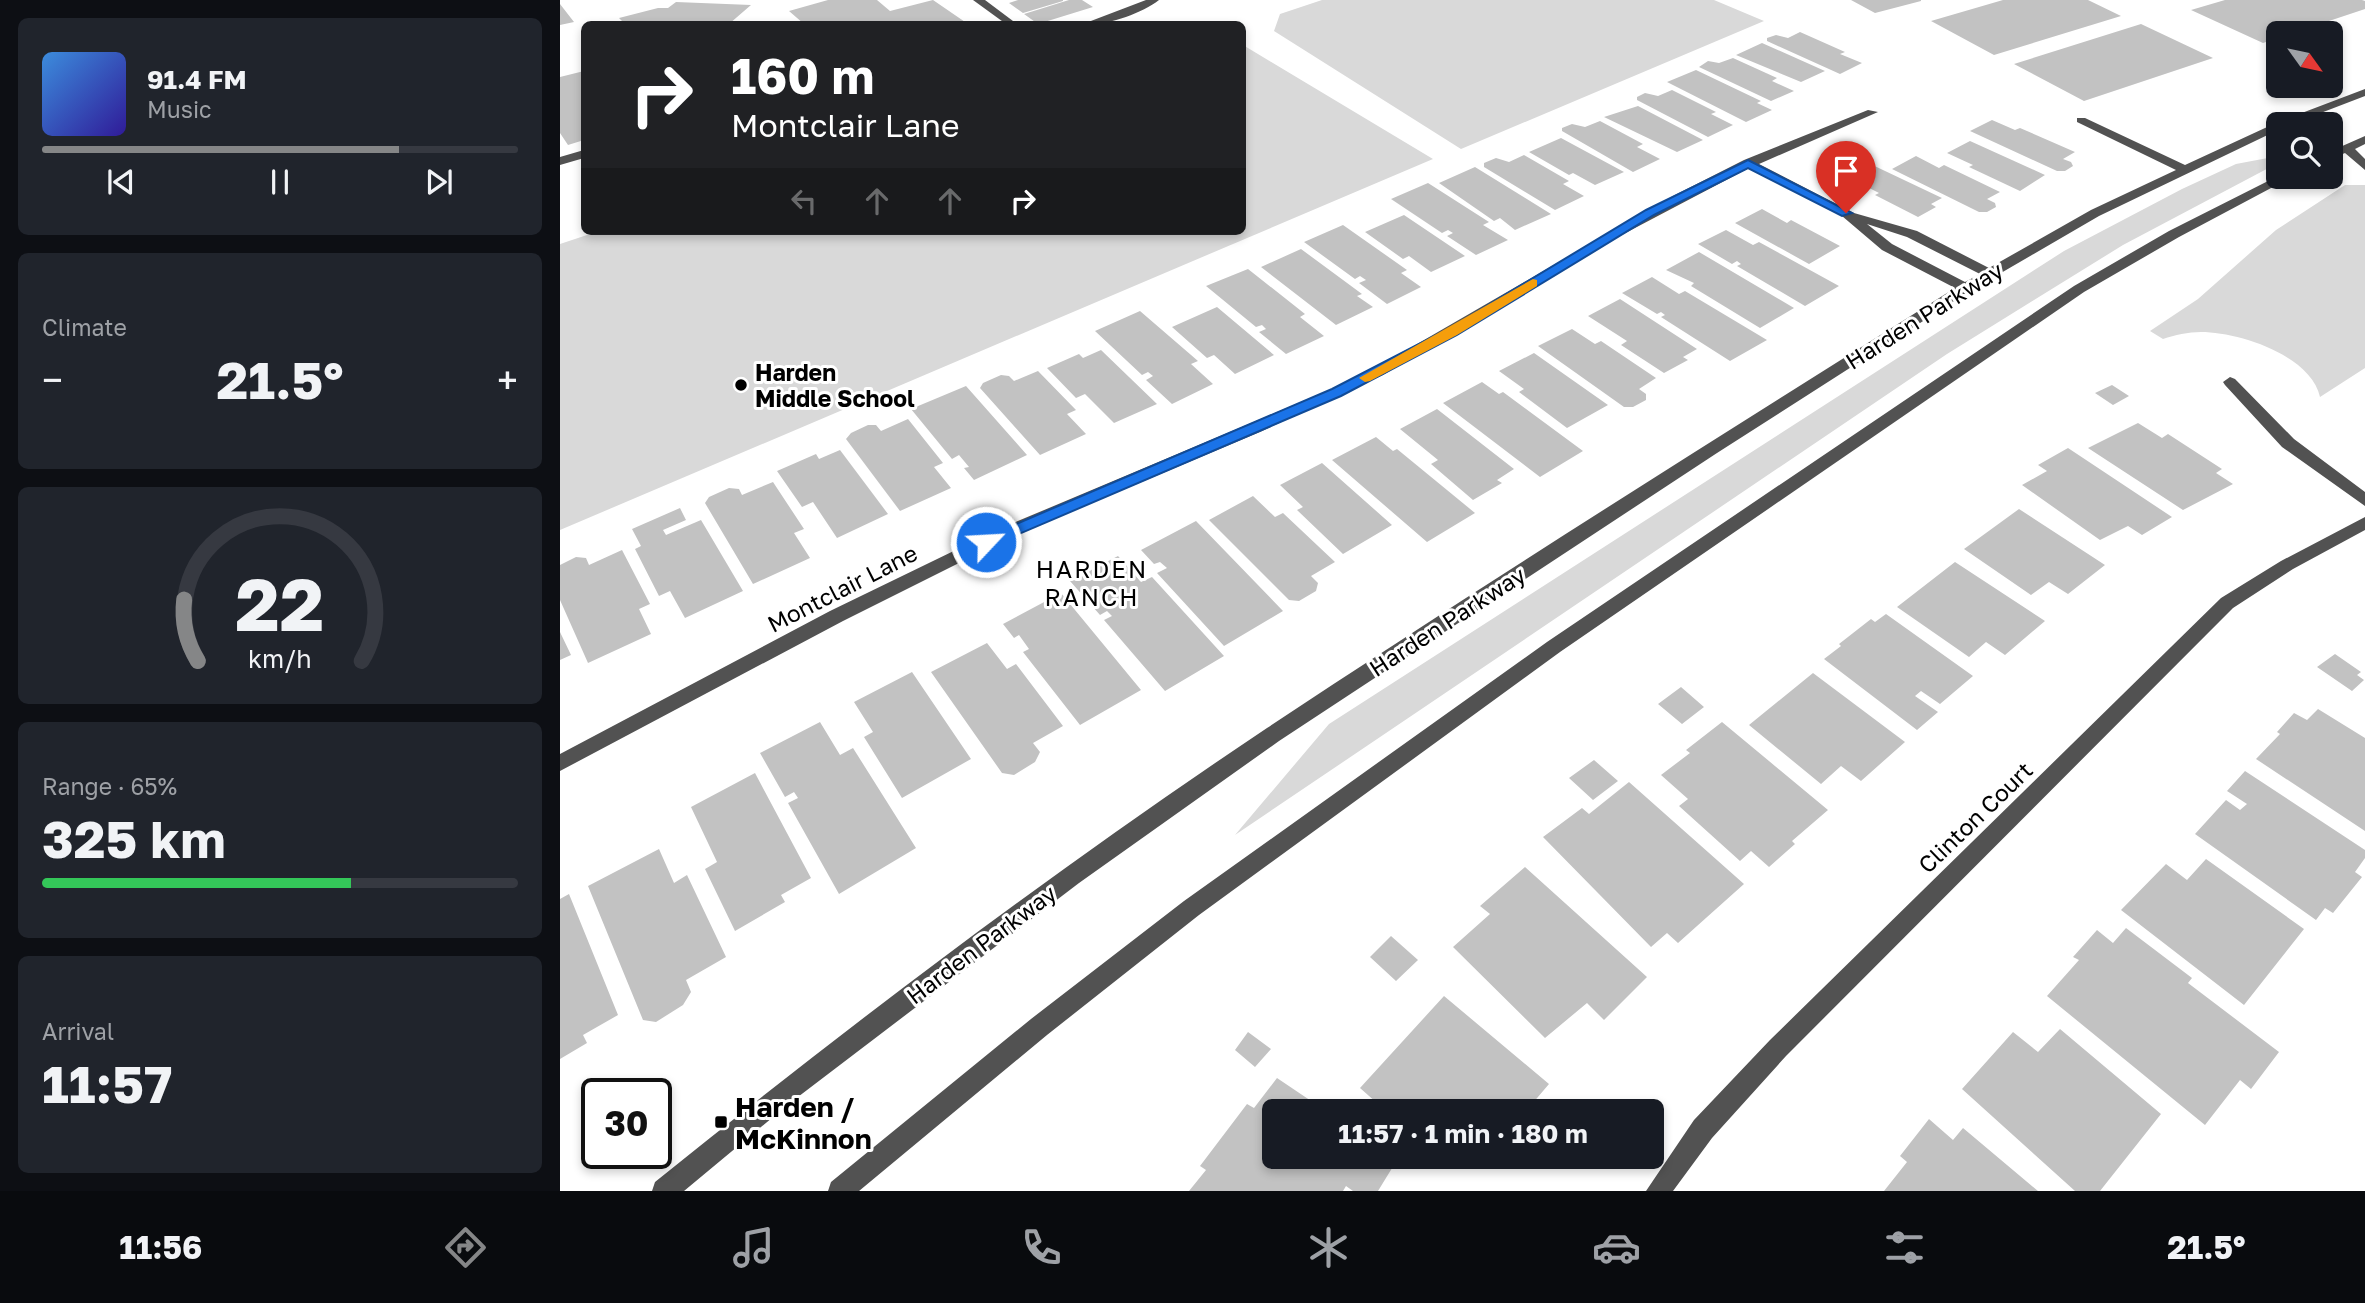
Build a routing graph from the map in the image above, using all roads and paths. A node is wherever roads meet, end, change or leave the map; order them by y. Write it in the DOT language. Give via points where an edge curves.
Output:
graph roads {
  1 [pos="978,0"];
  2 [pos="1154,0"];
  3 [pos="1004,21"];
  4 [pos="1098,21"];
  5 [pos="2365,92"];
  6 [pos="1872,112"];
  7 [pos="2317,112"];
  8 [pos="2081,120"];
  9 [pos="2266,133"];
  10 [pos="2365,140"];
  11 [pos="2343,146"];
  12 [pos="2346,147"];
  13 [pos="2343,149"];
  14 [pos="2365,150"];
  15 [pos="581,155"];
  16 [pos="560,161"];
  17 [pos="1748,163"];
  18 [pos="2365,166"];
  19 [pos="2183,169"];
  20 [pos="2266,187"];
  21 [pos="1846,213"];
  22 [pos="1990,274"];
  23 [pos="1965,288"];
  24 [pos="2230,382"];
  25 [pos="2365,500"];
  26 [pos="2365,523"];
  27 [pos="560,763"];
  28 [pos="664,1191"];
  29 [pos="840,1191"];
  30 [pos="1658,1191"];
  1 -- 3 [label="street"];
  2 -- 4 [label="street"];
  5 -- 7 [label="street, Harden Parkway"];
  6 -- 17 [label="street, Montclair Lane"];
  8 -- 19 [label="street"];
  9 -- 19 [label="street, Harden Parkway"];
  10 -- 12 [label="street"];
  11 -- 12 [label="street"];
  12 -- 13 [label="street"];
  12 -- 14 [label="street"];
  12 -- 18 [label="street"];
  15 -- 16 [label="street"];
  17 -- 21 [label="street"];
  17 -- 27 [label="street, Montclair Lane" via="1650,213 1452,332 1337,393 1008,532 761,654"];
  19 -- 22 [label="street, Harden Parkway"];
  20 -- 29 [label="street" via="2174,233 2079,289 1515,675 1241,871 1008,1051"];
  21 -- 22 [label="street" via="1912,234"];
  21 -- 23 [label="street" via="1887,247"];
  22 -- 23 [label="street, Harden Parkway"];
  23 -- 28 [label="street, Harden Parkway" via="1272,735 1060,885 782,1094"];
  24 -- 25 [label="street" via="2288,443"];
  26 -- 30 [label="street, Clinton Court" via="2227,603 1778,1048 1703,1129"];
}
